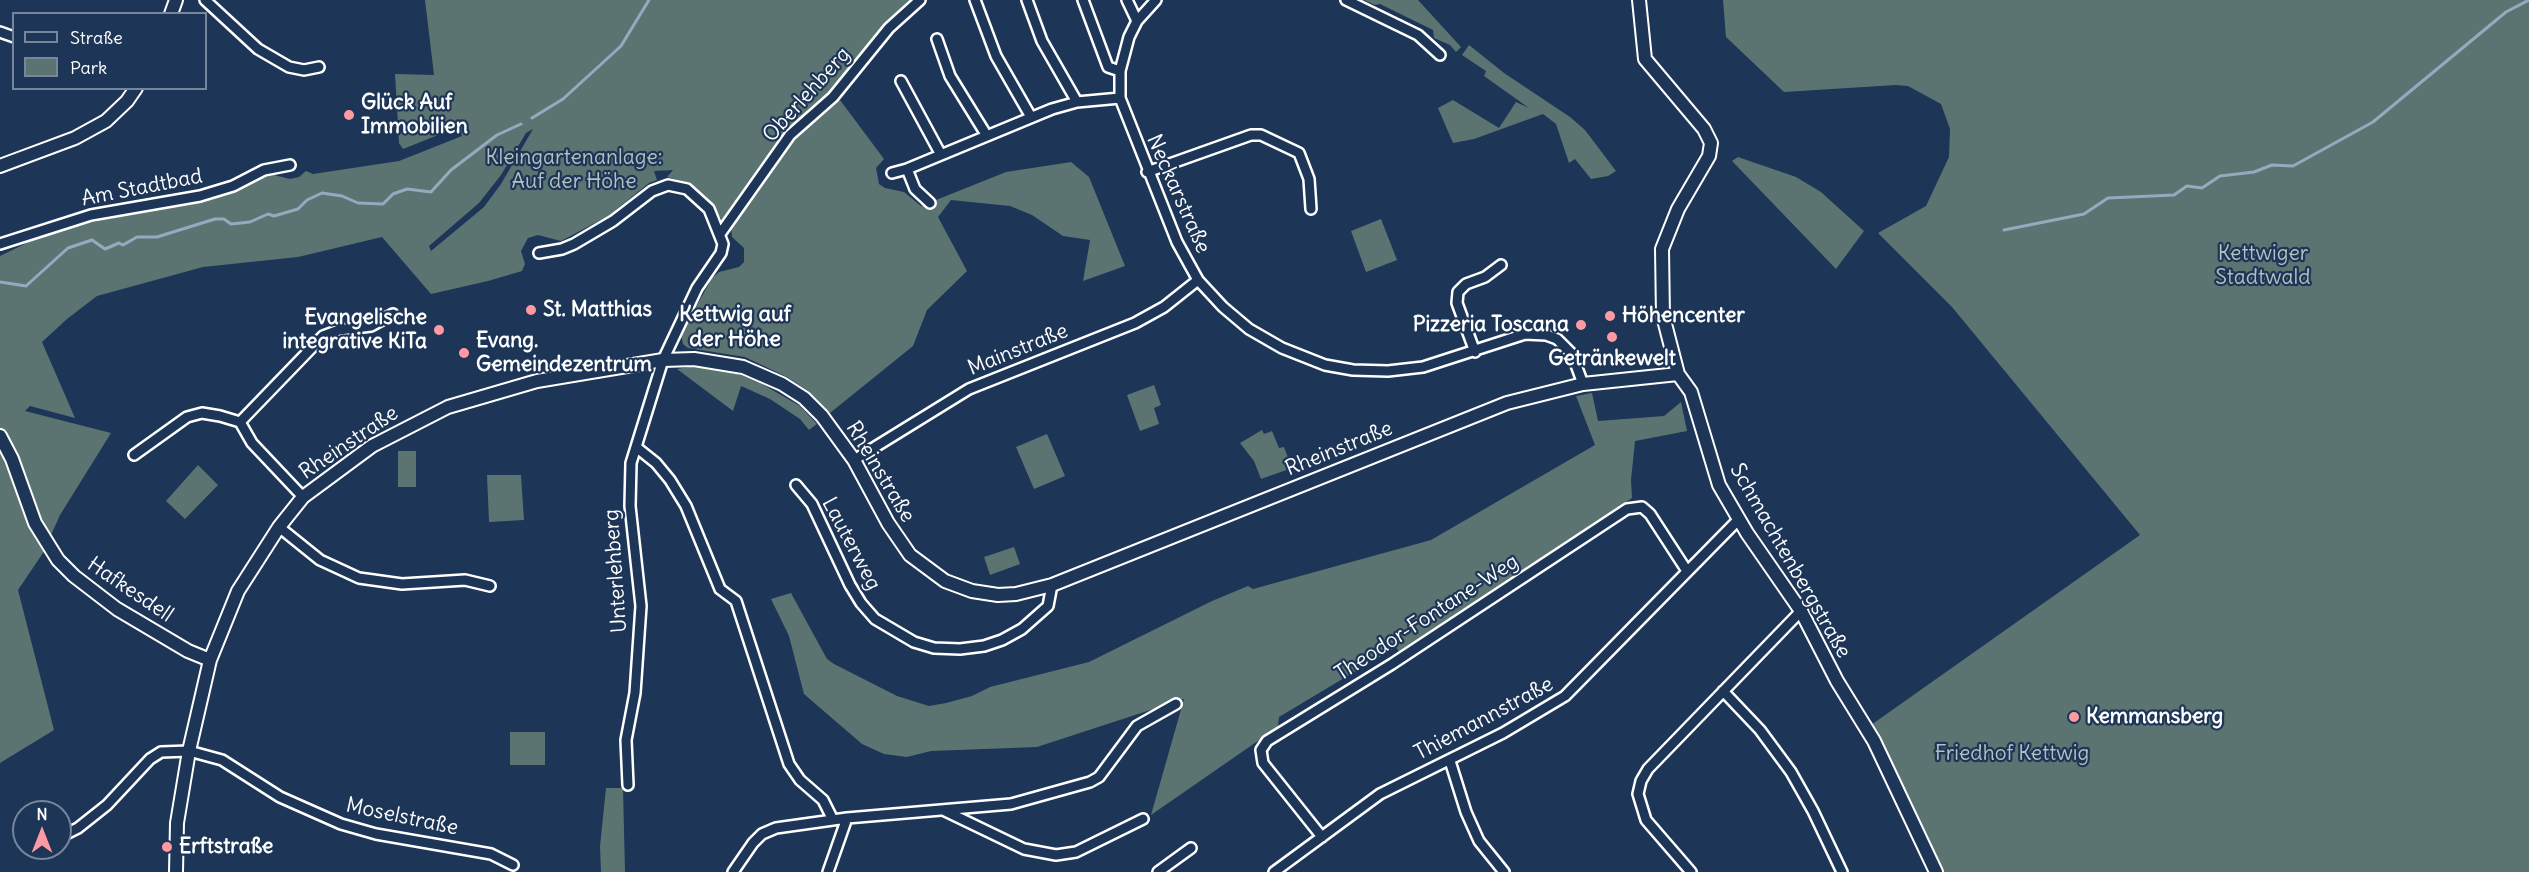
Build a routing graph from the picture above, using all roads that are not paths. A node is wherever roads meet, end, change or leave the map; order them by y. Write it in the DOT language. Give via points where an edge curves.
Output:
graph roads {
  1 [pos="205,0"];
  2 [pos="920,0"];
  3 [pos="975,0"];
  4 [pos="1027,0"];
  5 [pos="1083,0"];
  6 [pos="1127,0"];
  7 [pos="1156,0"];
  8 [pos="1346,0"];
  9 [pos="1639,0"];
  10 [pos="1137,21"];
  11 [pos="937,39"];
  12 [pos="1440,55"];
  13 [pos="319,67"];
  14 [pos="1120,71"];
  15 [pos="901,81"];
  16 [pos="135,90"];
  17 [pos="1120,98"];
  18 [pos="1077,102"];
  19 [pos="1031,117"];
  20 [pos="987,136"];
  21 [pos="940,153"];
  22 [pos="290,165"];
  23 [pos="0,166"];
  24 [pos="907,169"];
  25 [pos="1147,172"];
  26 [pos="892,173"];
  27 [pos="930,203"];
  28 [pos="1311,209"];
  29 [pos="720,234"];
  30 [pos="0,244"];
  31 [pos="539,253"];
  32 [pos="721,253"];
  33 [pos="730,256"];
  34 [pos="1501,265"];
  35 [pos="1198,280"];
  36 [pos="393,314"];
  37 [pos="1475,352"];
  38 [pos="663,360"];
  39 [pos="1678,374"];
  40 [pos="1582,384"];
  41 [pos="240,422"];
  42 [pos="0,436"];
  43 [pos="636,447"];
  44 [pos="134,455"];
  45 [pos="854,460"];
  46 [pos="796,485"];
  47 [pos="303,497"];
  48 [pos="1739,519"];
  49 [pos="279,527"];
  50 [pos="1687,571"];
  51 [pos="1052,585"];
  52 [pos="490,586"];
  53 [pos="1802,611"];
  54 [pos="210,660"];
  55 [pos="1724,692"];
  56 [pos="1176,704"];
  57 [pos="189,751"];
  58 [pos="1450,761"];
  59 [pos="628,785"];
  60 [pos="943,810"];
  61 [pos="847,819"];
  62 [pos="1143,819"];
  63 [pos="833,820"];
  64 [pos="72,831"];
  65 [pos="1322,837"];
  66 [pos="1191,848"];
  67 [pos="513,865"];
  68 [pos="176,872"];
  69 [pos="733,872"];
  70 [pos="828,872"];
  71 [pos="1158,872"];
  72 [pos="1274,872"];
  73 [pos="1504,872"];
  74 [pos="1691,872"];
  75 [pos="1842,872"];
  76 [pos="1936,872"];
  1 -- 13 [label="street" via="258,49 289,67"];
  2 -- 29 [label="street, Oberlehberg" via="884,35 833,98 790,135"];
  3 -- 19 [label="street" via="996,56"];
  4 -- 18 [label="street" via="1042,40"];
  5 -- 14 [label="street" via="1108,67"];
  6 -- 10 [label="street"];
  7 -- 10 [label="street, Neckarstraße"];
  8 -- 12 [label="street" via="1418,35"];
  9 -- 39 [label="street, Schmachtenbergstraße" via="1646,58 1711,143 1662,249 1663,316"];
  10 -- 14 [label="street, Neckarstraße"];
  11 -- 20 [label="street" via="950,76"];
  14 -- 17 [label="street, Neckarstraße"];
  15 -- 21 [label="street"];
  16 -- 23 [label="street" via="106,121 75,138"];
  17 -- 18 [label="street"];
  17 -- 25 [label="street, Neckarstraße"];
  18 -- 19 [label="street"];
  19 -- 20 [label="street"];
  20 -- 21 [label="street"];
  21 -- 24 [label="street"];
  22 -- 30 [label="street, Am Stadtbad" via="264,170 233,186 200,196 101,213"];
  24 -- 26 [label="street"];
  24 -- 27 [label="street" via="915,189"];
  25 -- 28 [label="street" via="1251,135 1261,135 1299,153 1309,179"];
  25 -- 35 [label="street, Neckarstraße" via="1169,226"];
  29 -- 31 [label="street" via="709,209 698,197 687,189 668,185 652,191 574,244"];
  29 -- 32 [label="street"];
  32 -- 33 [label="street"];
  32 -- 38 [label="street" via="697,288"];
  34 -- 37 [label="street" via="1458,292 1457,303"];
  35 -- 37 [label="street, Neckarstraße" via="1250,329 1282,348 1325,365 1353,370 1399,370"];
  35 -- 45 [label="street, Mainstraße" via="1164,307 1135,323 996,376 949,400"];
  36 -- 41 [label="street" via="371,326 323,336"];
  37 -- 40 [label="street, Neckarstraße" via="1526,334 1546,335 1557,339 1572,354"];
  38 -- 43 [label="street, Unterlehberg"];
  38 -- 45 [label="street, Rheinstraße" via="716,362 760,372 804,398"];
  38 -- 47 [label="street, Rheinstraße" via="537,381 448,407 372,446"];
  39 -- 40 [label="street, Rheinstraße"];
  39 -- 48 [label="street, Schmachtenbergstraße" via="1690,392 1719,485"];
  40 -- 51 [label="street, Rheinstraße" via="1507,403"];
  41 -- 44 [label="street" via="202,413 187,417"];
  41 -- 47 [label="street" via="252,443"];
  42 -- 54 [label="street, Hafkesdell" via="35,523 58,560 117,609"];
  43 -- 59 [label="street, Unterlehberg" via="629,484 641,606 635,693 626,740"];
  43 -- 63 [label="street" via="656,463 686,506 720,589 736,601 789,764 823,800"];
  45 -- 51 [label="street, Rheinstraße" via="897,538 933,574 987,594 1016,594"];
  46 -- 51 [label="street, Lauterweg" via="812,504 861,603 875,620 914,642 960,649 1002,640 1022,629 1048,606"];
  47 -- 49 [label="street, Rheinstraße"];
  48 -- 50 [label="street, Thiemannstraße"];
  48 -- 53 [label="street, Schmachtenbergstraße"];
  49 -- 52 [label="street" via="320,560 359,578 402,584 465,580"];
  49 -- 54 [label="street, Rheinstraße" via="238,591"];
  50 -- 58 [label="street, Thiemannstraße" via="1566,696"];
  50 -- 65 [label="street, Theodor-Fontane-Weg" via="1650,514 1642,507 1627,509 1267,741 1261,750 1263,763"];
  53 -- 55 [label="street"];
  53 -- 76 [label="street, Schmachtenbergstraße" via="1837,681 1874,741"];
  54 -- 57 [label="street, Rheinstraße"];
  55 -- 74 [label="street" via="1648,770 1638,794 1646,820"];
  55 -- 75 [label="street" via="1760,730 1791,772"];
  56 -- 60 [label="street" via="1137,726 1099,777 1090,782 1011,804"];
  57 -- 64 [label="street" via="161,753 150,759 107,805"];
  57 -- 67 [label="street, Moselstraße" via="222,760 280,796 341,824 491,854"];
  57 -- 68 [label="street, Rheinstraße" via="177,823"];
  58 -- 65 [label="street, Thiemannstraße" via="1380,794"];
  58 -- 73 [label="street" via="1479,841"];
  60 -- 61 [label="street"];
  60 -- 62 [label="street" via="1024,849 1056,855 1076,852"];
  61 -- 63 [label="street"];
  61 -- 70 [label="street"];
  63 -- 69 [label="street" via="789,825 762,834"];
  65 -- 72 [label="street, Thiemannstraße"];
  66 -- 71 [label="street"];
}
